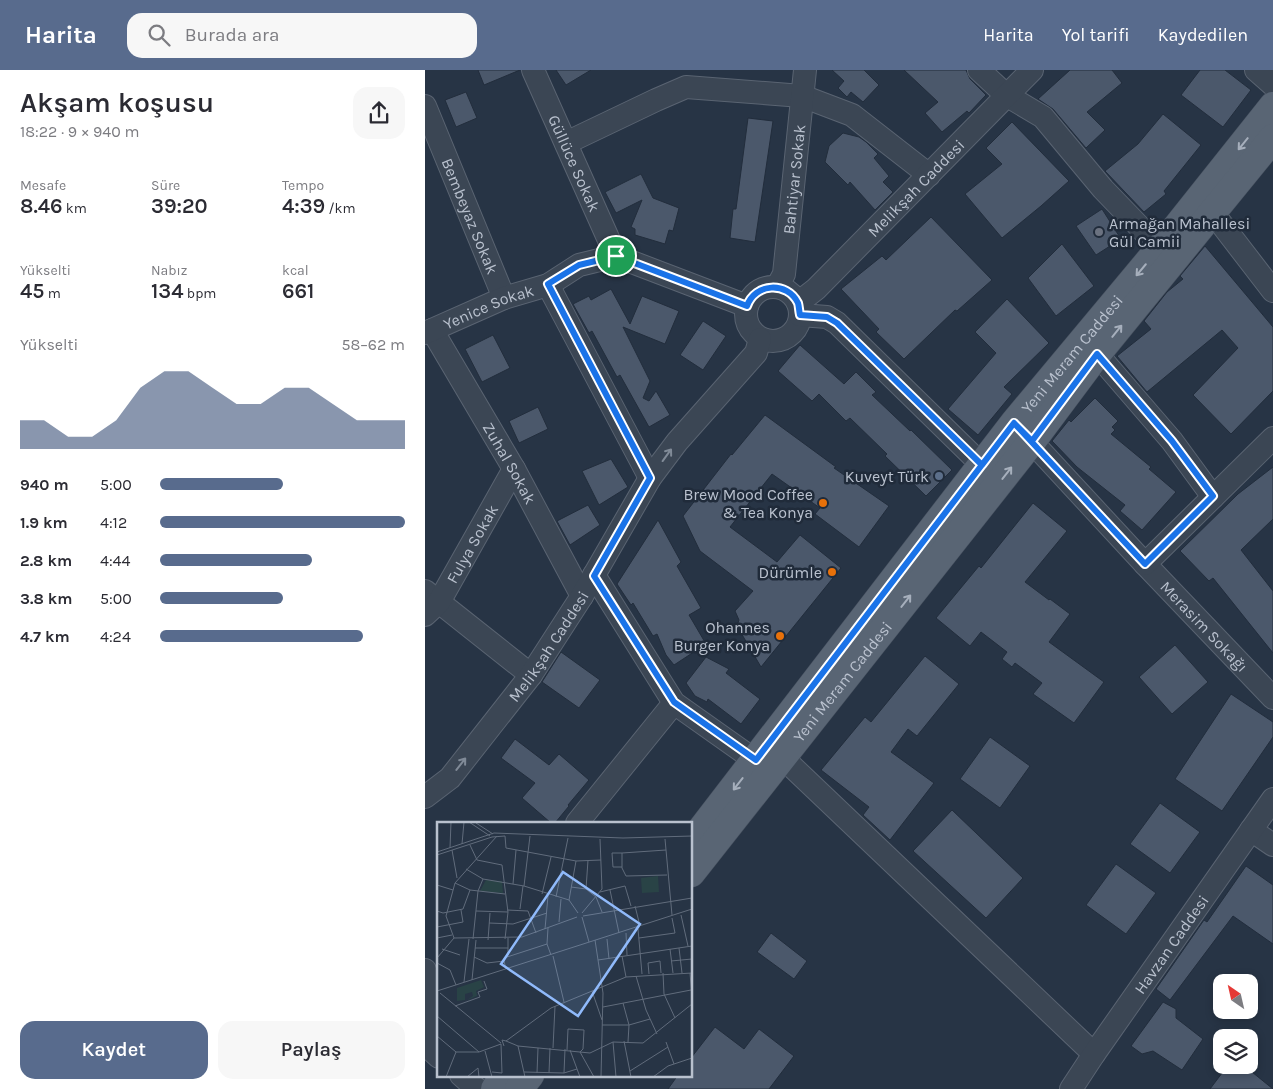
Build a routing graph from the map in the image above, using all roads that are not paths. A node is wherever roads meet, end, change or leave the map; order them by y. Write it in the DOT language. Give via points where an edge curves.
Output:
graph roads {
  1 [pos="533,70"];
  2 [pos="805,70"];
  3 [pos="979,70"];
  4 [pos="1032,70"];
  5 [pos="1256,70"];
  6 [pos="682,79"];
  7 [pos="1273,85"];
  8 [pos="802,96"];
  9 [pos="1006,96"];
  10 [pos="425,106"];
  11 [pos="1273,106"];
  12 [pos="1273,138"];
  13 [pos="566,143"];
  14 [pos="929,175"];
  15 [pos="1213,213"];
  16 [pos="1160,248"];
  17 [pos="616,256"];
  18 [pos="548,284"];
  19 [pos="777,287"];
  20 [pos="1273,291"];
  21 [pos="504,298"];
  22 [pos="747,306"];
  23 [pos="799,309"];
  24 [pos="429,332"];
  25 [pos="760,339"];
  26 [pos="1097,354"];
  27 [pos="1023,432"];
  28 [pos="1273,438"];
  29 [pos="982,465"];
  30 [pos="514,469"];
  31 [pos="650,478"];
  32 [pos="1213,496"];
  33 [pos="1145,564"];
  34 [pos="594,576"];
  35 [pos="582,596"];
  36 [pos="429,603"];
  37 [pos="531,675"];
  38 [pos="1273,698"];
  39 [pos="674,702"];
  40 [pos="783,758"];
  41 [pos="756,760"];
  42 [pos="425,797"];
  43 [pos="1273,800"];
  44 [pos="578,822"];
  45 [pos="1251,830"];
  46 [pos="693,840"];
  47 [pos="1273,846"];
  48 [pos="693,870"];
  49 [pos="425,970"];
  50 [pos="437,996"];
  51 [pos="431,1052"];
  52 [pos="1094,1054"];
  53 [pos="462,1076"];
  54 [pos="505,1076"];
  55 [pos="529,1076"];
  56 [pos="477,1089"];
  57 [pos="495,1089"];
  58 [pos="519,1089"];
  59 [pos="1071,1089"];
  1 -- 13 [label="street, Güllüce Sokak"];
  2 -- 8 [label="street, Bahtiyar Sokak"];
  3 -- 9 [label="street"];
  4 -- 9 [label="street, Melikşah Caddesi"];
  5 -- 7 [label="street"];
  6 -- 8 [label="street"];
  6 -- 13 [label="street" via="656,100"];
  8 -- 14 [label="street" via="851,115"];
  8 -- 19 [label="street, Bahtiyar Sokak" via="784,274"];
  9 -- 14 [label="street, Melikşah Caddesi"];
  9 -- 16 [label="street" via="1043,117 1103,188"];
  10 -- 21 [label="street, Bembeyaz Sokak"];
  11 -- 16 [label="main road, Yeni Meram Caddesi, one-way"];
  12 -- 15 [label="main road, Yeni Meram Caddesi"];
  13 -- 17 [label="street, Güllüce Sokak"];
  14 -- 23 [label="street, Melikşah Caddesi"];
  15 -- 20 [label="street"];
  26 -- 15 [label="main road, Yeni Meram Caddesi, one-way"];
  16 -- 27 [label="main road, Yeni Meram Caddesi, one-way"];
  17 -- 18 [label="street, Yenice Sokak" via="579,265"];
  17 -- 22 [label="street"];
  18 -- 21 [label="street, Yenice Sokak"];
  18 -- 31 [label="street"];
  19 -- 22 [label="street" via="760,290"];
  19 -- 23 [label="street" via="793,295"];
  21 -- 24 [label="street, Yenice Sokak"];
  22 -- 25 [label="street" via="749,327"];
  23 -- 25 [label="street, Melikşah Caddesi" via="794,332 778,341"];
  23 -- 29 [label="street" via="837,323"];
  24 -- 30 [label="street, Zuhal Sokak"];
  31 -- 25 [label="street, Melikşah Caddesi, one-way" via="677,442 755,354"];
  26 -- 27 [label="main road, Yeni Meram Caddesi"];
  26 -- 32 [label="street" via="1172,441"];
  27 -- 29 [label="main road, Yeni Meram Caddesi"];
  27 -- 33 [label="street, Merasim Sokağı"];
  40 -- 27 [label="main road, Yeni Meram Caddesi, one-way"];
  28 -- 32 [label="street"];
  29 -- 41 [label="main road, Yeni Meram Caddesi"];
  30 -- 35 [label="street, Zuhal Sokak"];
  30 -- 36 [label="street, Fulya Sokak"];
  31 -- 34 [label="street, Melikşah Caddesi"];
  32 -- 33 [label="street"];
  33 -- 38 [label="street, Merasim Sokağı"];
  34 -- 35 [label="street, Melikşah Caddesi"];
  34 -- 39 [label="street"];
  35 -- 37 [label="street, Melikşah Caddesi"];
  36 -- 37 [label="street"];
  42 -- 37 [label="street, Melikşah Caddesi, one-way" via="450,778"];
  39 -- 41 [label="street"];
  39 -- 44 [label="street"];
  40 -- 48 [label="main road, Yeni Meram Caddesi"];
  40 -- 52 [label="street"];
  41 -- 46 [label="main road, Yeni Meram Caddesi, one-way"];
  43 -- 45 [label="street, Havzan Caddesi"];
  45 -- 47 [label="street"];
  45 -- 52 [label="street, Havzan Caddesi"];
  49 -- 50 [label="street"];
  50 -- 51 [label="street"];
  52 -- 59 [label="street, Havzan Caddesi"];
  53 -- 56 [label="street"];
  54 -- 57 [label="main road"];
  55 -- 58 [label="main road"];
}
